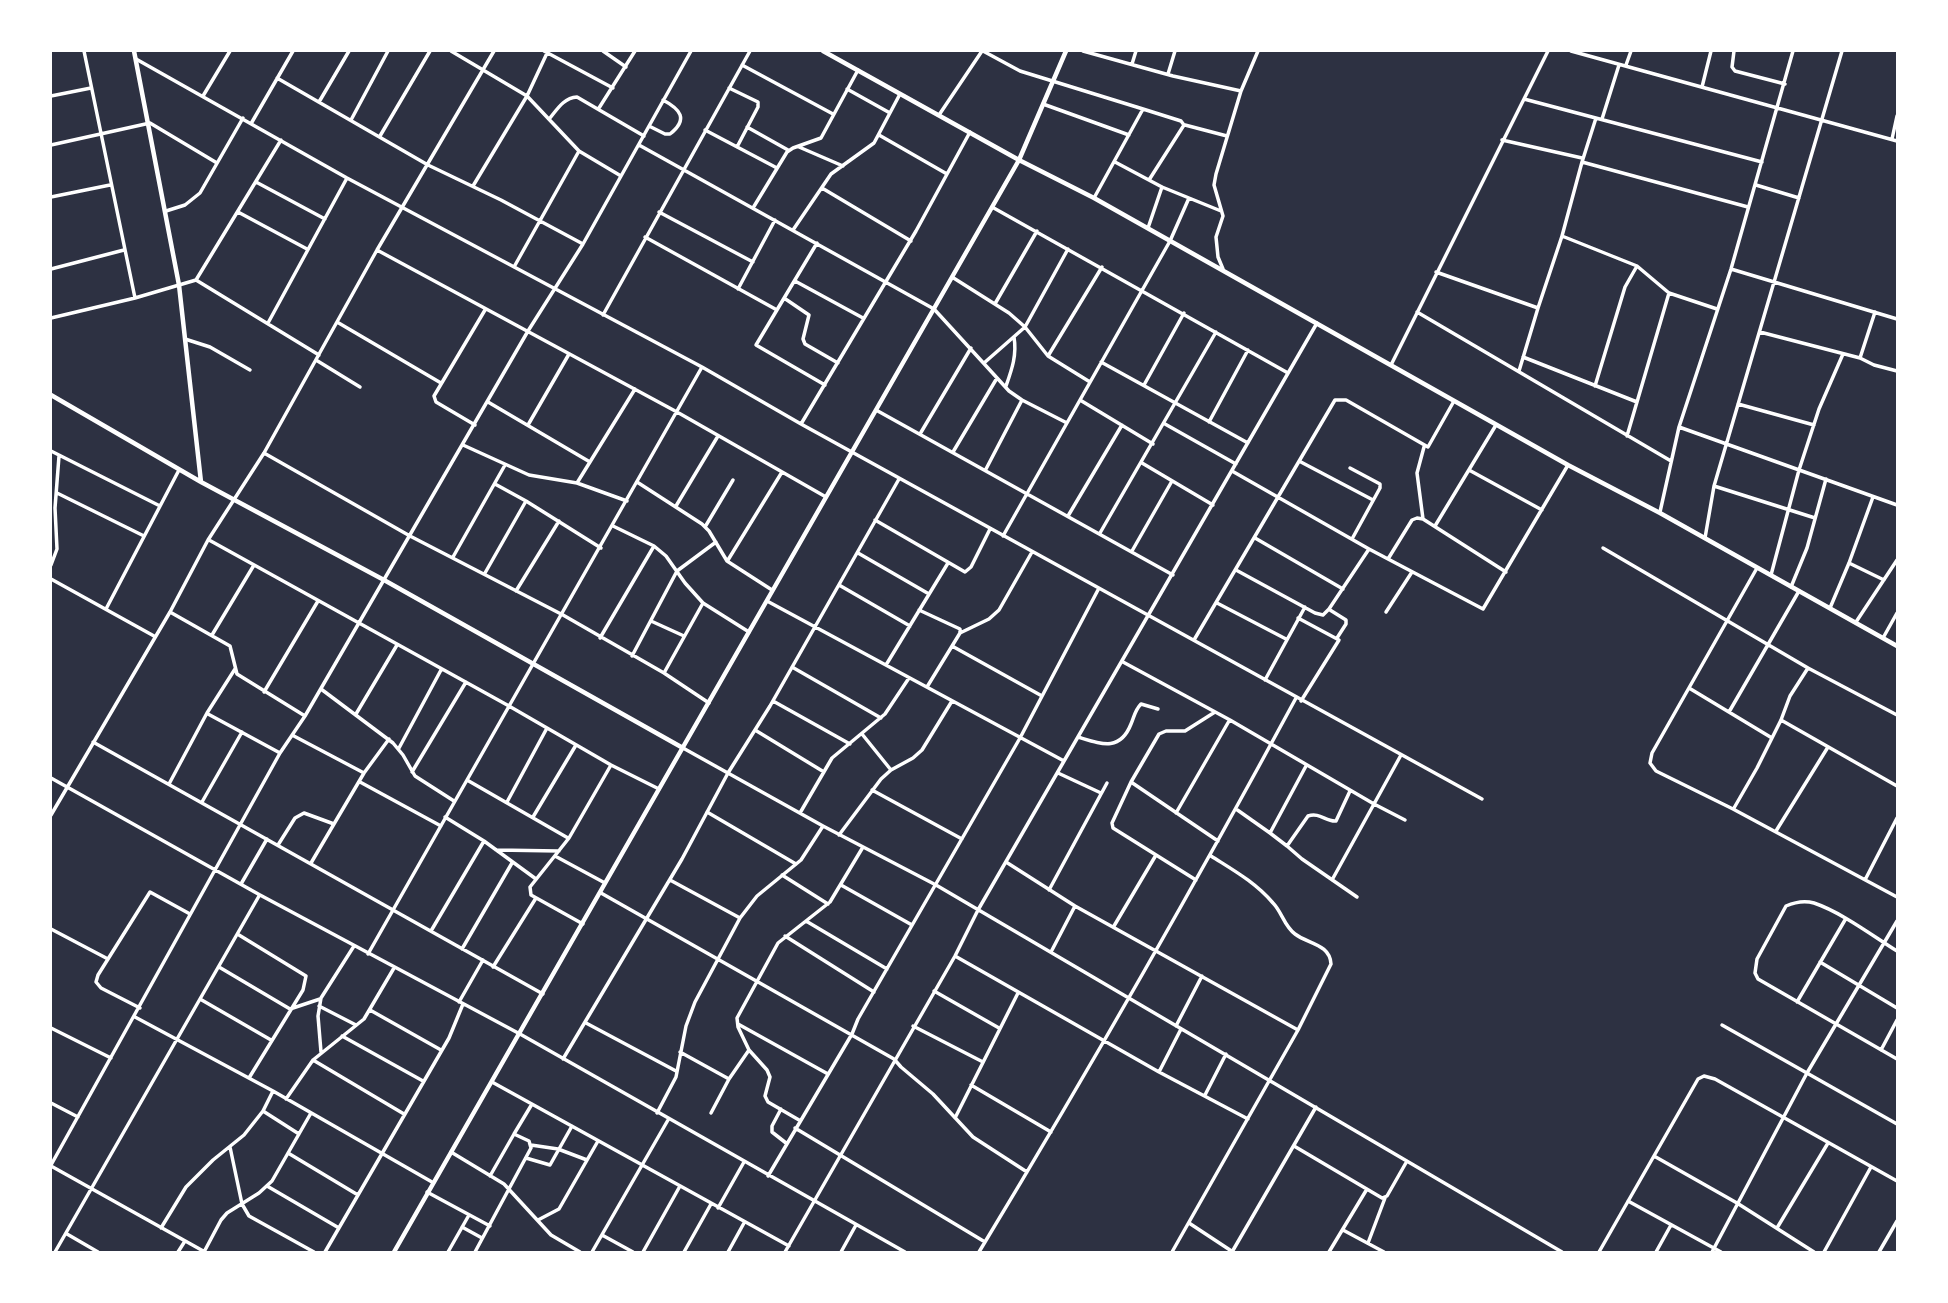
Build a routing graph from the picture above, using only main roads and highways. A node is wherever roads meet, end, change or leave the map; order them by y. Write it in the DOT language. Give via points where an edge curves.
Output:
graph roads {
  1 [pos="134,51"];
  2 [pos="823,51"];
  3 [pos="1066,51"];
  4 [pos="1019,160"];
  5 [pos="51,395"];
  6 [pos="201,482"];
  7 [pos="1897,646"];
  8 [pos="683,748"];
  9 [pos="394,1252"];
  1 -- 6 [label="main road" via="179,285"];
  2 -- 4 [label="main road"];
  3 -- 4 [label="main road"];
  4 -- 7 [label="main road"];
  4 -- 8 [label="main road"];
  5 -- 6 [label="main road"];
  6 -- 8 [label="main road"];
  8 -- 9 [label="main road"];
}
